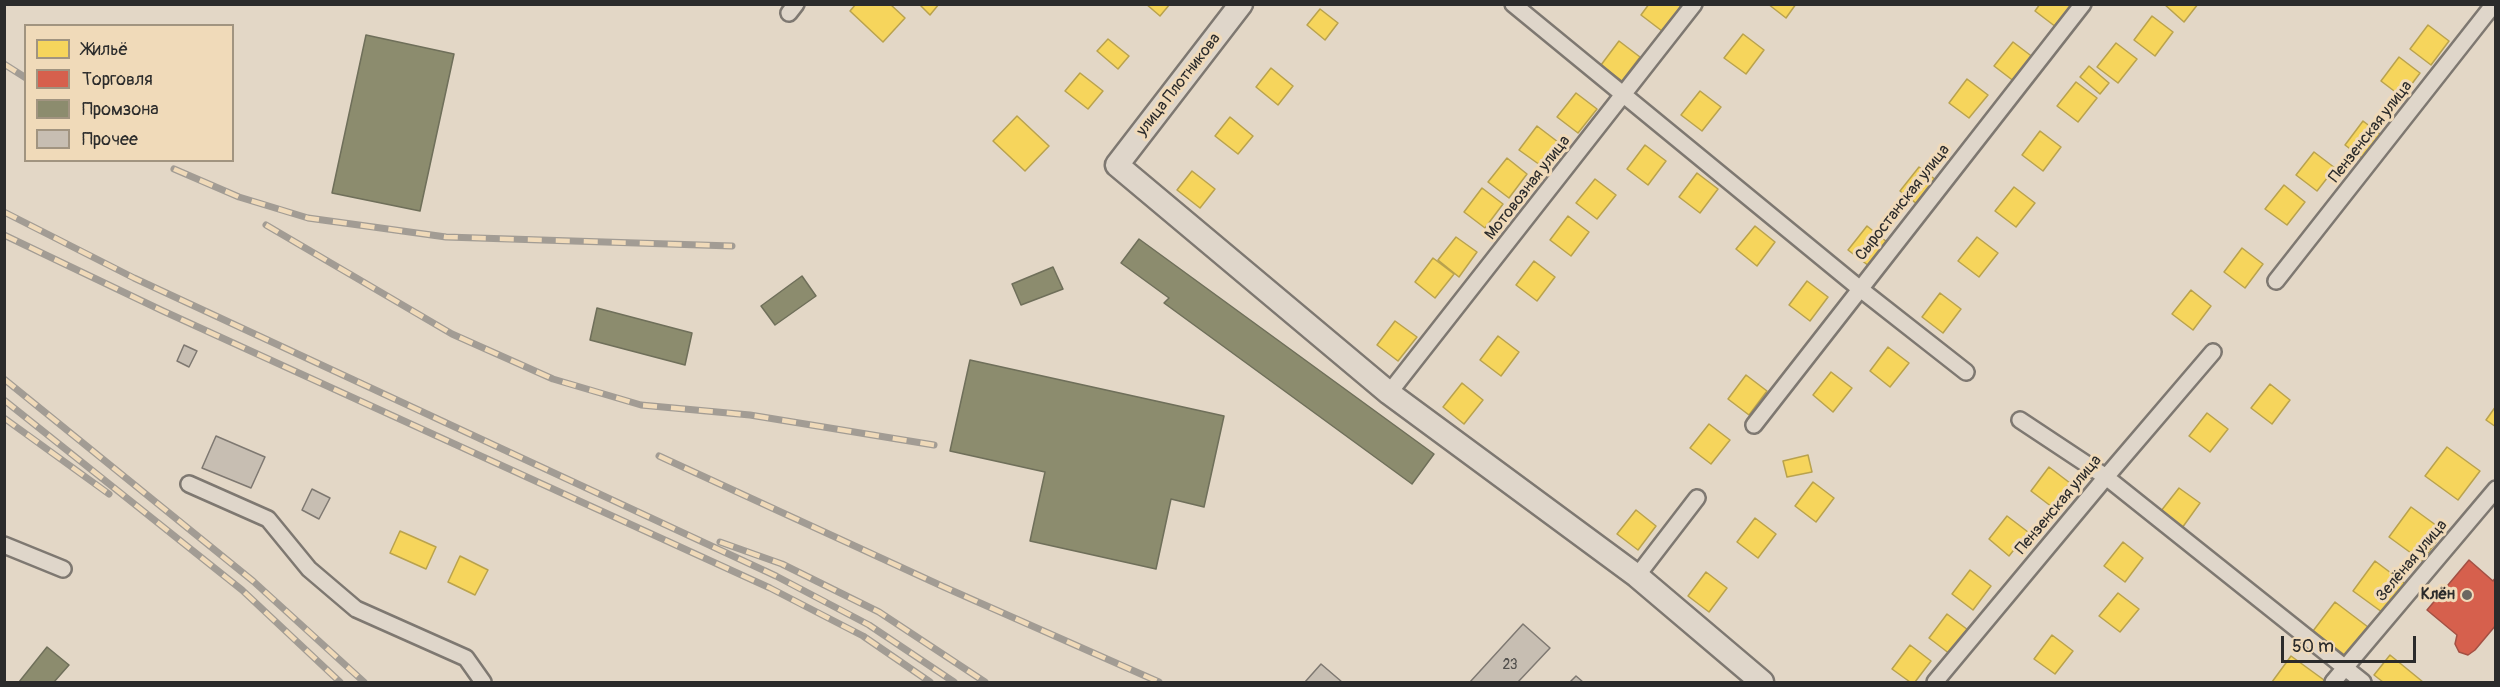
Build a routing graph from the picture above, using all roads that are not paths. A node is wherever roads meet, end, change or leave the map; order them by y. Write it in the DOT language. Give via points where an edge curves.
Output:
graph roads {
  1 [pos="1241,4"];
  2 [pos="1513,4"];
  3 [pos="1694,4"];
  4 [pos="2083,4"];
  5 [pos="2494,4"];
  6 [pos="1624,96"];
  7 [pos="2276,281"];
  8 [pos="1859,288"];
  9 [pos="2213,352"];
  10 [pos="1966,372"];
  11 [pos="1389,393"];
  12 [pos="2020,420"];
  13 [pos="1754,425"];
  14 [pos="2106,477"];
  15 [pos="189,484"];
  16 [pos="2496,489"];
  17 [pos="1697,498"];
  18 [pos="4,545"];
  19 [pos="63,569"];
  20 [pos="1637,576"];
  21 [pos="2345,668"];
  22 [pos="483,682"];
  23 [pos="1762,682"];
  24 [pos="1935,682"];
  25 [pos="2333,682"];
  26 [pos="2363,682"];
  1 -- 11 [label="street, улица Плотникова" via="1117,165"];
  2 -- 6 [label="street"];
  3 -- 6 [label="street, Мотовозная улица"];
  4 -- 8 [label="street, Сыростанская улица"];
  5 -- 7 [label="street, Пензенская улица"];
  6 -- 8 [label="street"];
  6 -- 11 [label="street, Мотовозная улица"];
  8 -- 10 [label="street"];
  8 -- 13 [label="street, Сыростанская улица"];
  9 -- 14 [label="street, Пензенская улица"];
  11 -- 20 [label="street"];
  12 -- 14 [label="street"];
  14 -- 21 [label="street"];
  14 -- 24 [label="street, Пензенская улица"];
  15 -- 22 [label="street" via="268,519 309,569 356,609 466,658"];
  16 -- 21 [label="street, Зелёная улица"];
  17 -- 20 [label="street"];
  18 -- 19 [label="street"];
  20 -- 23 [label="street"];
  21 -- 25 [label="street, Зелёная улица"];
  21 -- 26 [label="street"];
}
